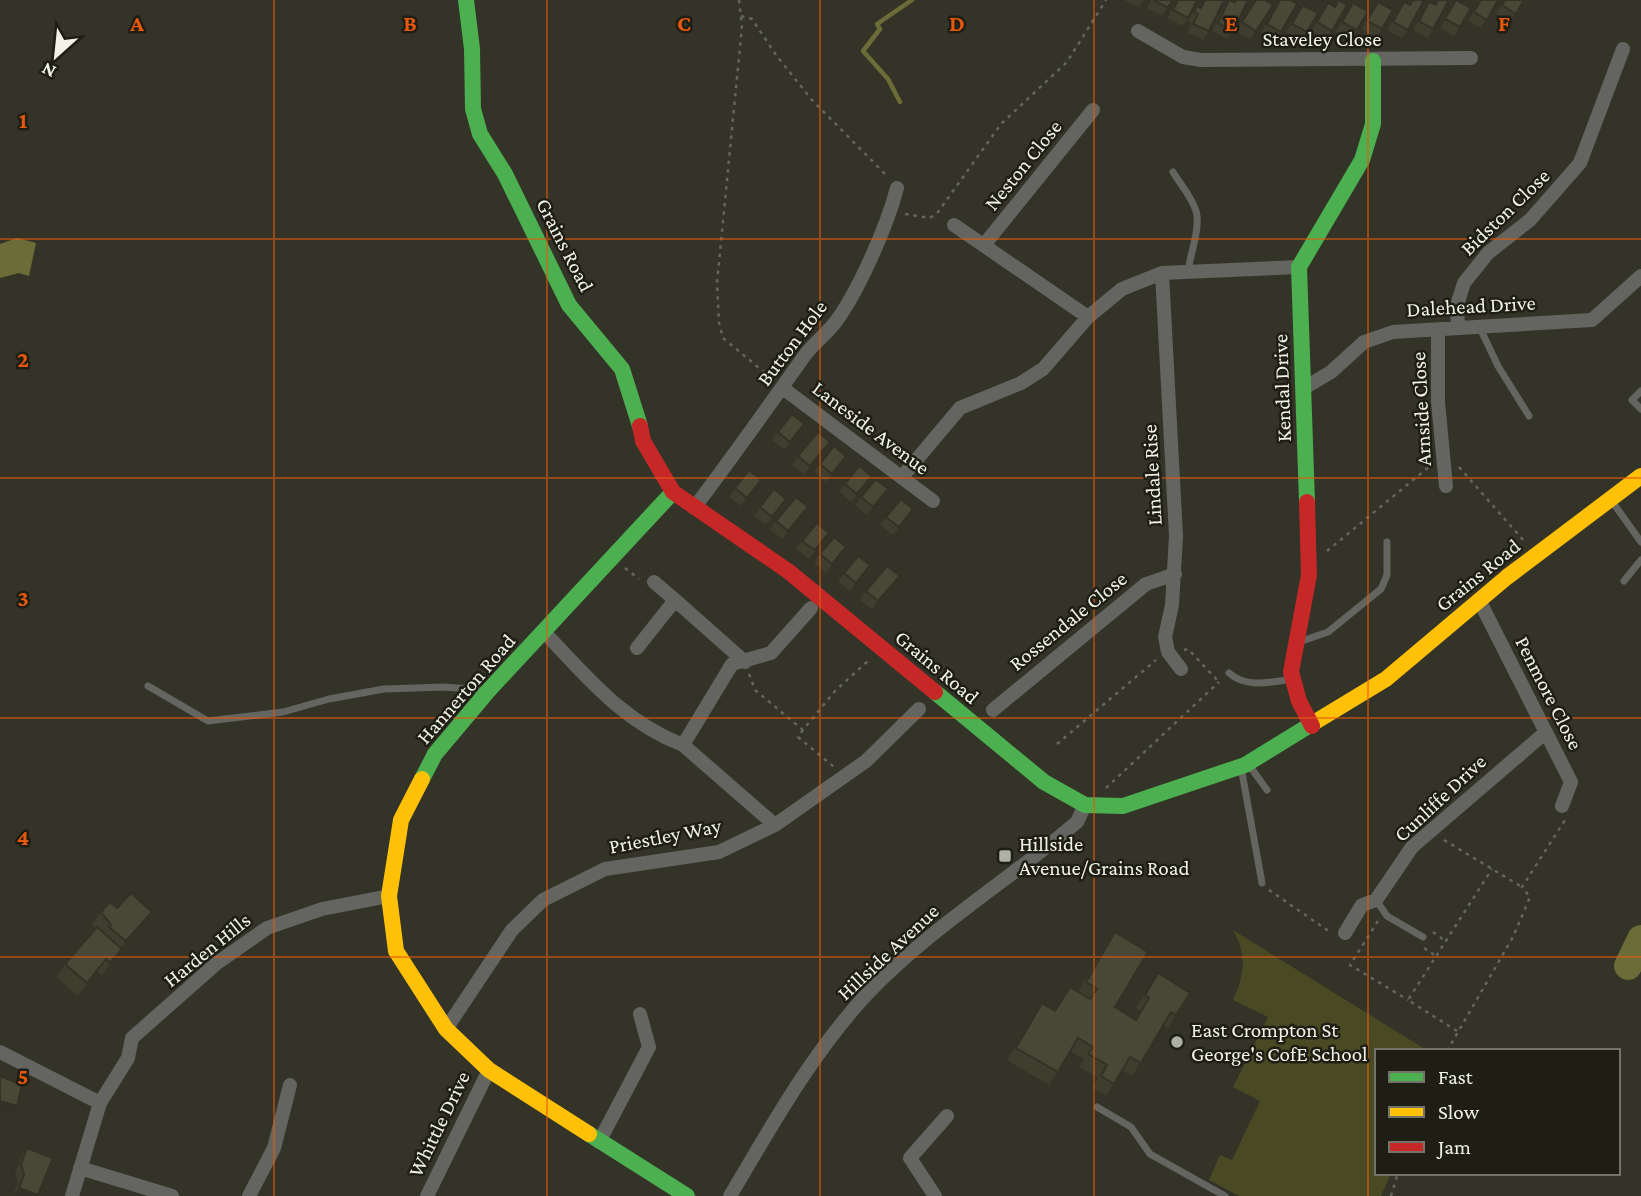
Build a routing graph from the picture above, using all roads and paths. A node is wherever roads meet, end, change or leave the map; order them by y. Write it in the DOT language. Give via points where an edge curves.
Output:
graph roads {
  1 [pos="466,0"];
  2 [pos="739,0"];
  3 [pos="1106,0"];
  4 [pos="741,16"];
  5 [pos="1138,31"];
  6 [pos="1623,49"];
  7 [pos="1471,58"];
  8 [pos="1373,61"];
  9 [pos="1093,110"];
  10 [pos="1173,172"];
  11 [pos="897,188"];
  12 [pos="892,208"];
  13 [pos="954,225"];
  14 [pos="984,245"];
  15 [pos="1298,267"];
  16 [pos="1188,272"];
  17 [pos="1162,273"];
  18 [pos="1641,276"];
  19 [pos="1088,317"];
  20 [pos="1458,328"];
  21 [pos="1479,328"];
  22 [pos="1438,331"];
  23 [pos="1304,388"];
  24 [pos="784,389"];
  25 [pos="1641,391"];
  26 [pos="1641,409"];
  27 [pos="1529,416"];
  28 [pos="1443,454"];
  29 [pos="1641,476"];
  30 [pos="902,477"];
  31 [pos="1446,486"];
  32 [pos="673,492"];
  33 [pos="1610,500"];
  34 [pos="933,501"];
  35 [pos="694,508"];
  36 [pos="1387,542"];
  37 [pos="1641,542"];
  38 [pos="1536,555"];
  39 [pos="613,557"];
  40 [pos="1641,560"];
  41 [pos="1308,567"];
  42 [pos="1175,574"];
  43 [pos="1625,581"];
  44 [pos="654,582"];
  45 [pos="675,600"];
  46 [pos="1479,600"];
  47 [pos="811,608"];
  48 [pos="544,632"];
  49 [pos="1295,643"];
  50 [pos="879,647"];
  51 [pos="637,648"];
  52 [pos="1168,653"];
  53 [pos="745,662"];
  54 [pos="1181,669"];
  55 [pos="1229,673"];
  56 [pos="1293,679"];
  57 [pos="148,686"];
  58 [pos="488,691"];
  59 [pos="919,709"];
  60 [pos="993,710"];
  61 [pos="1312,726"];
  62 [pos="803,730"];
  63 [pos="1546,732"];
  64 [pos="1057,744"];
  65 [pos="683,745"];
  66 [pos="1244,765"];
  67 [pos="843,777"];
  68 [pos="1267,790"];
  69 [pos="1091,806"];
  70 [pos="1562,806"];
  71 [pos="775,825"];
  72 [pos="1433,828"];
  73 [pos="1492,869"];
  74 [pos="1262,883"];
  75 [pos="1522,887"];
  76 [pos="389,896"];
  77 [pos="1377,901"];
  78 [pos="1387,916"];
  79 [pos="1340,934"];
  80 [pos="1423,937"];
  81 [pos="1408,1000"];
  82 [pos="640,1014"];
  83 [pos="446,1029"];
  84 [pos="1457,1031"];
  85 [pos="1448,1049"];
  86 [pos="0,1052"];
  87 [pos="489,1070"];
  88 [pos="290,1085"];
  89 [pos="100,1103"];
  90 [pos="1097,1107"];
  91 [pos="947,1116"];
  92 [pos="599,1142"];
  93 [pos="80,1167"];
  94 [pos="1397,1175"];
  95 [pos="72,1196"];
  96 [pos="172,1196"];
  97 [pos="249,1196"];
  98 [pos="427,1196"];
  99 [pos="687,1196"];
  100 [pos="730,1196"];
  101 [pos="935,1196"];
  102 [pos="1225,1196"];
  103 [pos="1391,1196"];
  1 -- 32 [label="street, Grains Road" via="473,109 480,134 505,174 569,305 622,369 643,441"];
  2 -- 4 [label="path"];
  3 -- 12 [label="path" via="1067,62 1000,124 938,212 920,218"];
  4 -- 11 [label="path" via="752,19 812,100"];
  4 -- 24 [label="path" via="717,284 719,323 723,338"];
  5 -- 8 [label="street, Staveley Close" via="1191,59"];
  6 -- 20 [label="street, Bidston Close" via="1580,163 1530,220 1488,253 1464,283 1457,304"];
  7 -- 8 [label="street, Staveley Close"];
  8 -- 15 [label="street" via="1373,124 1362,160"];
  9 -- 14 [label="street, Neston Close"];
  10 -- 16 [label="lane" via="1196,210 1198,225"];
  11 -- 12 [label="street, Button Hole"];
  12 -- 24 [label="street, Button Hole" via="852,295"];
  13 -- 14 [label="street"];
  14 -- 19 [label="street"];
  15 -- 16 [label="street"];
  15 -- 23 [label="street, Kendal Drive"];
  16 -- 17 [label="street"];
  17 -- 19 [label="street" via="1122,289"];
  17 -- 42 [label="street, Lindale Rise"];
  18 -- 21 [label="street, Dalehead Drive" via="1592,320"];
  19 -- 30 [label="street" via="1043,369 960,408"];
  20 -- 21 [label="street, Dalehead Drive"];
  20 -- 22 [label="street, Dalehead Drive"];
  21 -- 27 [label="lane"];
  22 -- 23 [label="street, Dalehead Drive" via="1393,332 1364,342 1331,372"];
  22 -- 28 [label="street, Arnside Close"];
  23 -- 41 [label="street, Kendal Drive"];
  24 -- 30 [label="street, Laneside Avenue"];
  24 -- 35 [label="street, Button Hole"];
  25 -- 26 [label="lane" via="1632,400"];
  28 -- 31 [label="street, Arnside Close"];
  28 -- 38 [label="path" via="1468,473"];
  28 -- 41 [label="path"];
  29 -- 33 [label="street, Grains Road"];
  30 -- 34 [label="street, Laneside Avenue"];
  32 -- 35 [label="street, Grains Road"];
  32 -- 39 [label="street, Hannerton Road"];
  33 -- 37 [label="lane"];
  33 -- 38 [label="street, Grains Road"];
  35 -- 50 [label="street, Grains Road" via="788,571"];
  36 -- 49 [label="lane" via="1387,575 1381,589 1328,632"];
  38 -- 46 [label="street, Grains Road"];
  39 -- 44 [label="path" via="643,583"];
  39 -- 48 [label="street, Hannerton Road"];
  40 -- 43 [label="lane"];
  41 -- 49 [label="street, Kendal Drive"];
  42 -- 52 [label="street, Lindale Rise" via="1165,637"];
  42 -- 60 [label="street, Rossendale Close" via="1146,584"];
  44 -- 45 [label="street"];
  45 -- 51 [label="street"];
  45 -- 53 [label="street"];
  46 -- 61 [label="street, Grains Road" via="1386,679"];
  46 -- 63 [label="street, Penmore Close"];
  47 -- 53 [label="street" via="772,652"];
  48 -- 58 [label="street, Hannerton Road"];
  48 -- 65 [label="street" via="619,710"];
  49 -- 56 [label="street, Kendal Drive"];
  50 -- 62 [label="path"];
  50 -- 69 [label="street, Grains Road" via="1044,782"];
  52 -- 54 [label="street"];
  52 -- 64 [label="path" via="1146,666"];
  52 -- 69 [label="path" via="1188,649 1219,682"];
  53 -- 62 [label="path" via="755,690"];
  53 -- 65 [label="street" via="733,664"];
  55 -- 56 [label="lane" via="1258,684"];
  56 -- 61 [label="street, Kendal Drive"];
  57 -- 58 [label="lane" via="208,721 283,712 384,690 444,687"];
  58 -- 76 [label="street, Hannerton Road" via="435,754 401,820"];
  59 -- 67 [label="street, Priestley Way"];
  61 -- 66 [label="street, Grains Road"];
  62 -- 67 [label="path" via="798,737"];
  63 -- 70 [label="street, Penmore Close" via="1571,782"];
  63 -- 72 [label="street, Cunliffe Drive"];
  65 -- 71 [label="street"];
  66 -- 68 [label="lane"];
  66 -- 69 [label="street, Grains Road" via="1123,806"];
  66 -- 74 [label="lane"];
  67 -- 71 [label="street, Priestley Way"];
  69 -- 100 [label="street, Hillside Avenue" via="1077,822 925,940 867,995 824,1047"];
  70 -- 75 [label="path" via="1569,814"];
  71 -- 83 [label="street, Priestley Way" via="719,852 605,869 543,900 512,930"];
  72 -- 73 [label="path"];
  72 -- 77 [label="street, Cunliffe Drive" via="1412,847"];
  73 -- 75 [label="path"];
  73 -- 81 [label="path"];
  74 -- 79 [label="path"];
  75 -- 84 [label="path" via="1530,897 1513,937"];
  76 -- 83 [label="street, Hannerton Road" via="396,951"];
  76 -- 89 [label="street, Harden Hills" via="322,909 267,928 223,959 132,1038 128,1058"];
  77 -- 78 [label="lane"];
  77 -- 79 [label="street, Cunliffe Drive" via="1362,905"];
  78 -- 80 [label="lane"];
  78 -- 81 [label="path" via="1379,919 1350,965"];
  81 -- 84 [label="path"];
  82 -- 92 [label="street" via="649,1047"];
  83 -- 87 [label="street, Hannerton Road"];
  84 -- 85 [label="path"];
  86 -- 89 [label="street"];
  87 -- 92 [label="street, Hannerton Road"];
  87 -- 98 [label="street, Whittle Drive"];
  88 -- 97 [label="street" via="274,1147"];
  89 -- 93 [label="street, Harden Hills"];
  90 -- 102 [label="lane" via="1131,1127 1150,1154"];
  91 -- 101 [label="street" via="910,1158"];
  92 -- 99 [label="street, Hannerton Road"];
  93 -- 95 [label="street, Harden Hills"];
  93 -- 96 [label="street"];
  94 -- 103 [label="path"];
}
